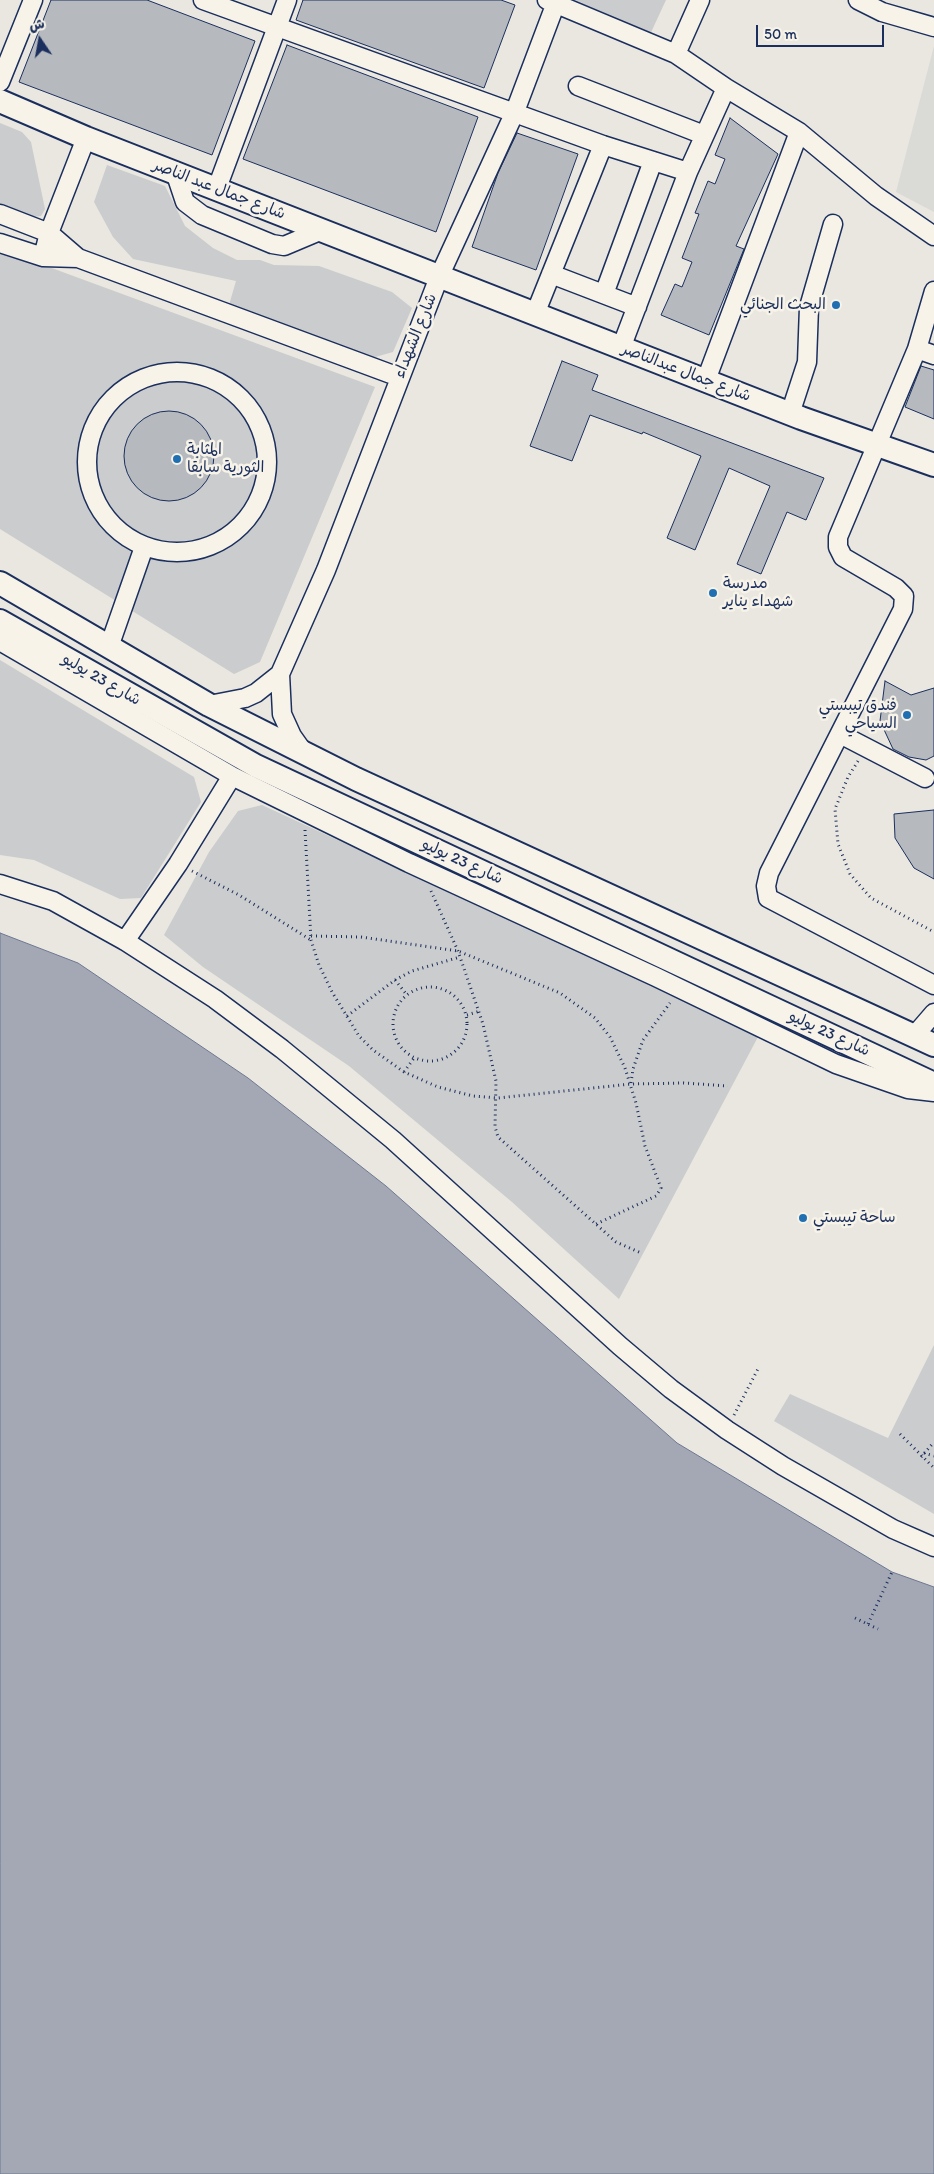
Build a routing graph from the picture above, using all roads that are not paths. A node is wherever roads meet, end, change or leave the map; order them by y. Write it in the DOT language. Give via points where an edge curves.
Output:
graph roads {
  1 [pos="33,0"];
  2 [pos="203,0"];
  3 [pos="287,0"];
  4 [pos="700,0"];
  5 [pos="858,0"];
  6 [pos="553,1"];
  7 [pos="886,6"];
  8 [pos="934,27"];
  9 [pos="278,28"];
  10 [pos="676,54"];
  11 [pos="0,82"];
  12 [pos="578,86"];
  13 [pos="726,88"];
  14 [pos="0,101"];
  15 [pos="514,114"];
  16 [pos="800,132"];
  17 [pos="704,135"];
  18 [pos="86,138"];
  19 [pos="603,145"];
  20 [pos="653,160"];
  21 [pos="175,172"];
  22 [pos="688,172"];
  23 [pos="217,188"];
  24 [pos="0,214"];
  25 [pos="833,224"];
  26 [pos="322,230"];
  27 [pos="49,233"];
  28 [pos="934,236"];
  29 [pos="0,243"];
  30 [pos="43,257"];
  31 [pos="78,258"];
  32 [pos="551,274"];
  33 [pos="439,277"];
  34 [pos="934,291"];
  35 [pos="604,294"];
  36 [pos="637,307"];
  37 [pos="535,314"];
  38 [pos="621,348"];
  39 [pos="917,349"];
  40 [pos="934,355"];
  41 [pos="400,377"];
  42 [pos="706,380"];
  43 [pos="790,414"];
  44 [pos="876,443"];
  45 [pos="934,465"];
  46 [pos="144,547"];
  47 [pos="0,583"];
  48 [pos="0,621"];
  49 [pos="0,641"];
  50 [pos="109,647"];
  51 [pos="280,674"];
  52 [pos="209,704"];
  53 [pos="840,734"];
  54 [pos="304,753"];
  55 [pos="232,776"];
  56 [pos="925,778"];
  57 [pos="405,835"];
  58 [pos="395,857"];
  59 [pos="0,884"];
  60 [pos="125,941"];
  61 [pos="934,985"];
  62 [pos="934,1013"];
  63 [pos="925,1040"];
  64 [pos="934,1084"];
  65 [pos="934,1092"];
  66 [pos="934,1548"];
  1 -- 11 [label="street"];
  2 -- 9 [label="street"];
  3 -- 9 [label="street"];
  4 -- 10 [label="street"];
  5 -- 7 [label="street"];
  6 -- 10 [label="street"];
  6 -- 15 [label="street, شارع الشهداء"];
  7 -- 8 [label="street"];
  9 -- 15 [label="street"];
  9 -- 23 [label="street"];
  10 -- 13 [label="street"];
  12 -- 17 [label="street"];
  13 -- 16 [label="street"];
  13 -- 17 [label="street"];
  14 -- 18 [label="main road, شارع جمال عبد الناصر"];
  15 -- 19 [label="street"];
  15 -- 33 [label="street, شارع الشهداء"];
  16 -- 28 [label="street" via="876,196"];
  16 -- 42 [label="street"];
  17 -- 22 [label="street"];
  18 -- 21 [label="main road, شارع جمال عبد الناصر"];
  18 -- 27 [label="street"];
  19 -- 20 [label="street"];
  19 -- 32 [label="street"];
  20 -- 22 [label="street"];
  20 -- 35 [label="street"];
  21 -- 23 [label="main road, شارع جمال عبد الناصر"];
  21 -- 26 [label="street" via="185,202 272,244 284,246"];
  22 -- 36 [label="street"];
  23 -- 26 [label="main road, شارع جمال عبد الناصر"];
  24 -- 27 [label="street"];
  25 -- 43 [label="street" via="808,307 807,362"];
  26 -- 33 [label="main road, شارع جمال عبد الناصر"];
  27 -- 30 [label="street"];
  27 -- 31 [label="street"];
  29 -- 30 [label="street"];
  30 -- 31 [label="street"];
  31 -- 41 [label="street"];
  32 -- 35 [label="street"];
  32 -- 37 [label="street"];
  33 -- 37 [label="main road, شارع جمال عبدالناصر"];
  33 -- 41 [label="street, شارع الشهداء"];
  34 -- 39 [label="street"];
  35 -- 36 [label="street"];
  36 -- 38 [label="street"];
  37 -- 38 [label="main road, شارع جمال عبدالناصر"];
  38 -- 42 [label="main road, شارع جمال عبدالناصر"];
  39 -- 40 [label="street"];
  39 -- 44 [label="street"];
  41 -- 51 [label="street, شارع الشهداء" via="326,570"];
  42 -- 43 [label="main road, شارع جمال عبدالناصر"];
  43 -- 44 [label="main road, شارع جمال عبدالناصر"];
  44 -- 45 [label="main road, شارع جمال عبدالناصر"];
  44 -- 53 [label="street" via="838,537 838,547 843,557 896,588 904,596 903,610"];
  46 -- 46 [label="street" via="184,553 223,541 253,513 256,506 268,475 265,435 244,400 210,377 170,371 131,383 101,411 86,449 90,490 110,524"];
  46 -- 50 [label="street"];
  47 -- 50 [label="main road, شارع 23 يوليو"];
  48 -- 57 [label="main road, شارع 23 يوليو" via="256,766"];
  49 -- 55 [label="street"];
  50 -- 52 [label="main road, شارع 23 يوليو"];
  51 -- 52 [label="street, شارع الشهداء" via="256,694"];
  51 -- 54 [label="street, شارع الشهداء" via="282,714"];
  52 -- 54 [label="main road, شارع 23 يوليو"];
  53 -- 56 [label="street"];
  53 -- 61 [label="street" via="769,873 768,898"];
  54 -- 63 [label="main road, شارع 23 يوليو"];
  55 -- 58 [label="street"];
  55 -- 60 [label="street" via="178,864"];
  57 -- 58 [label="street"];
  57 -- 64 [label="main road, شارع 23 يوليو"];
  58 -- 65 [label="street" via="836,1064 908,1089"];
  59 -- 60 [label="street" via="53,901"];
  60 -- 66 [label="street" via="216,1000 282,1049 400,1146 671,1389 783,1466 893,1529"];
  62 -- 63 [label="street"];
}
